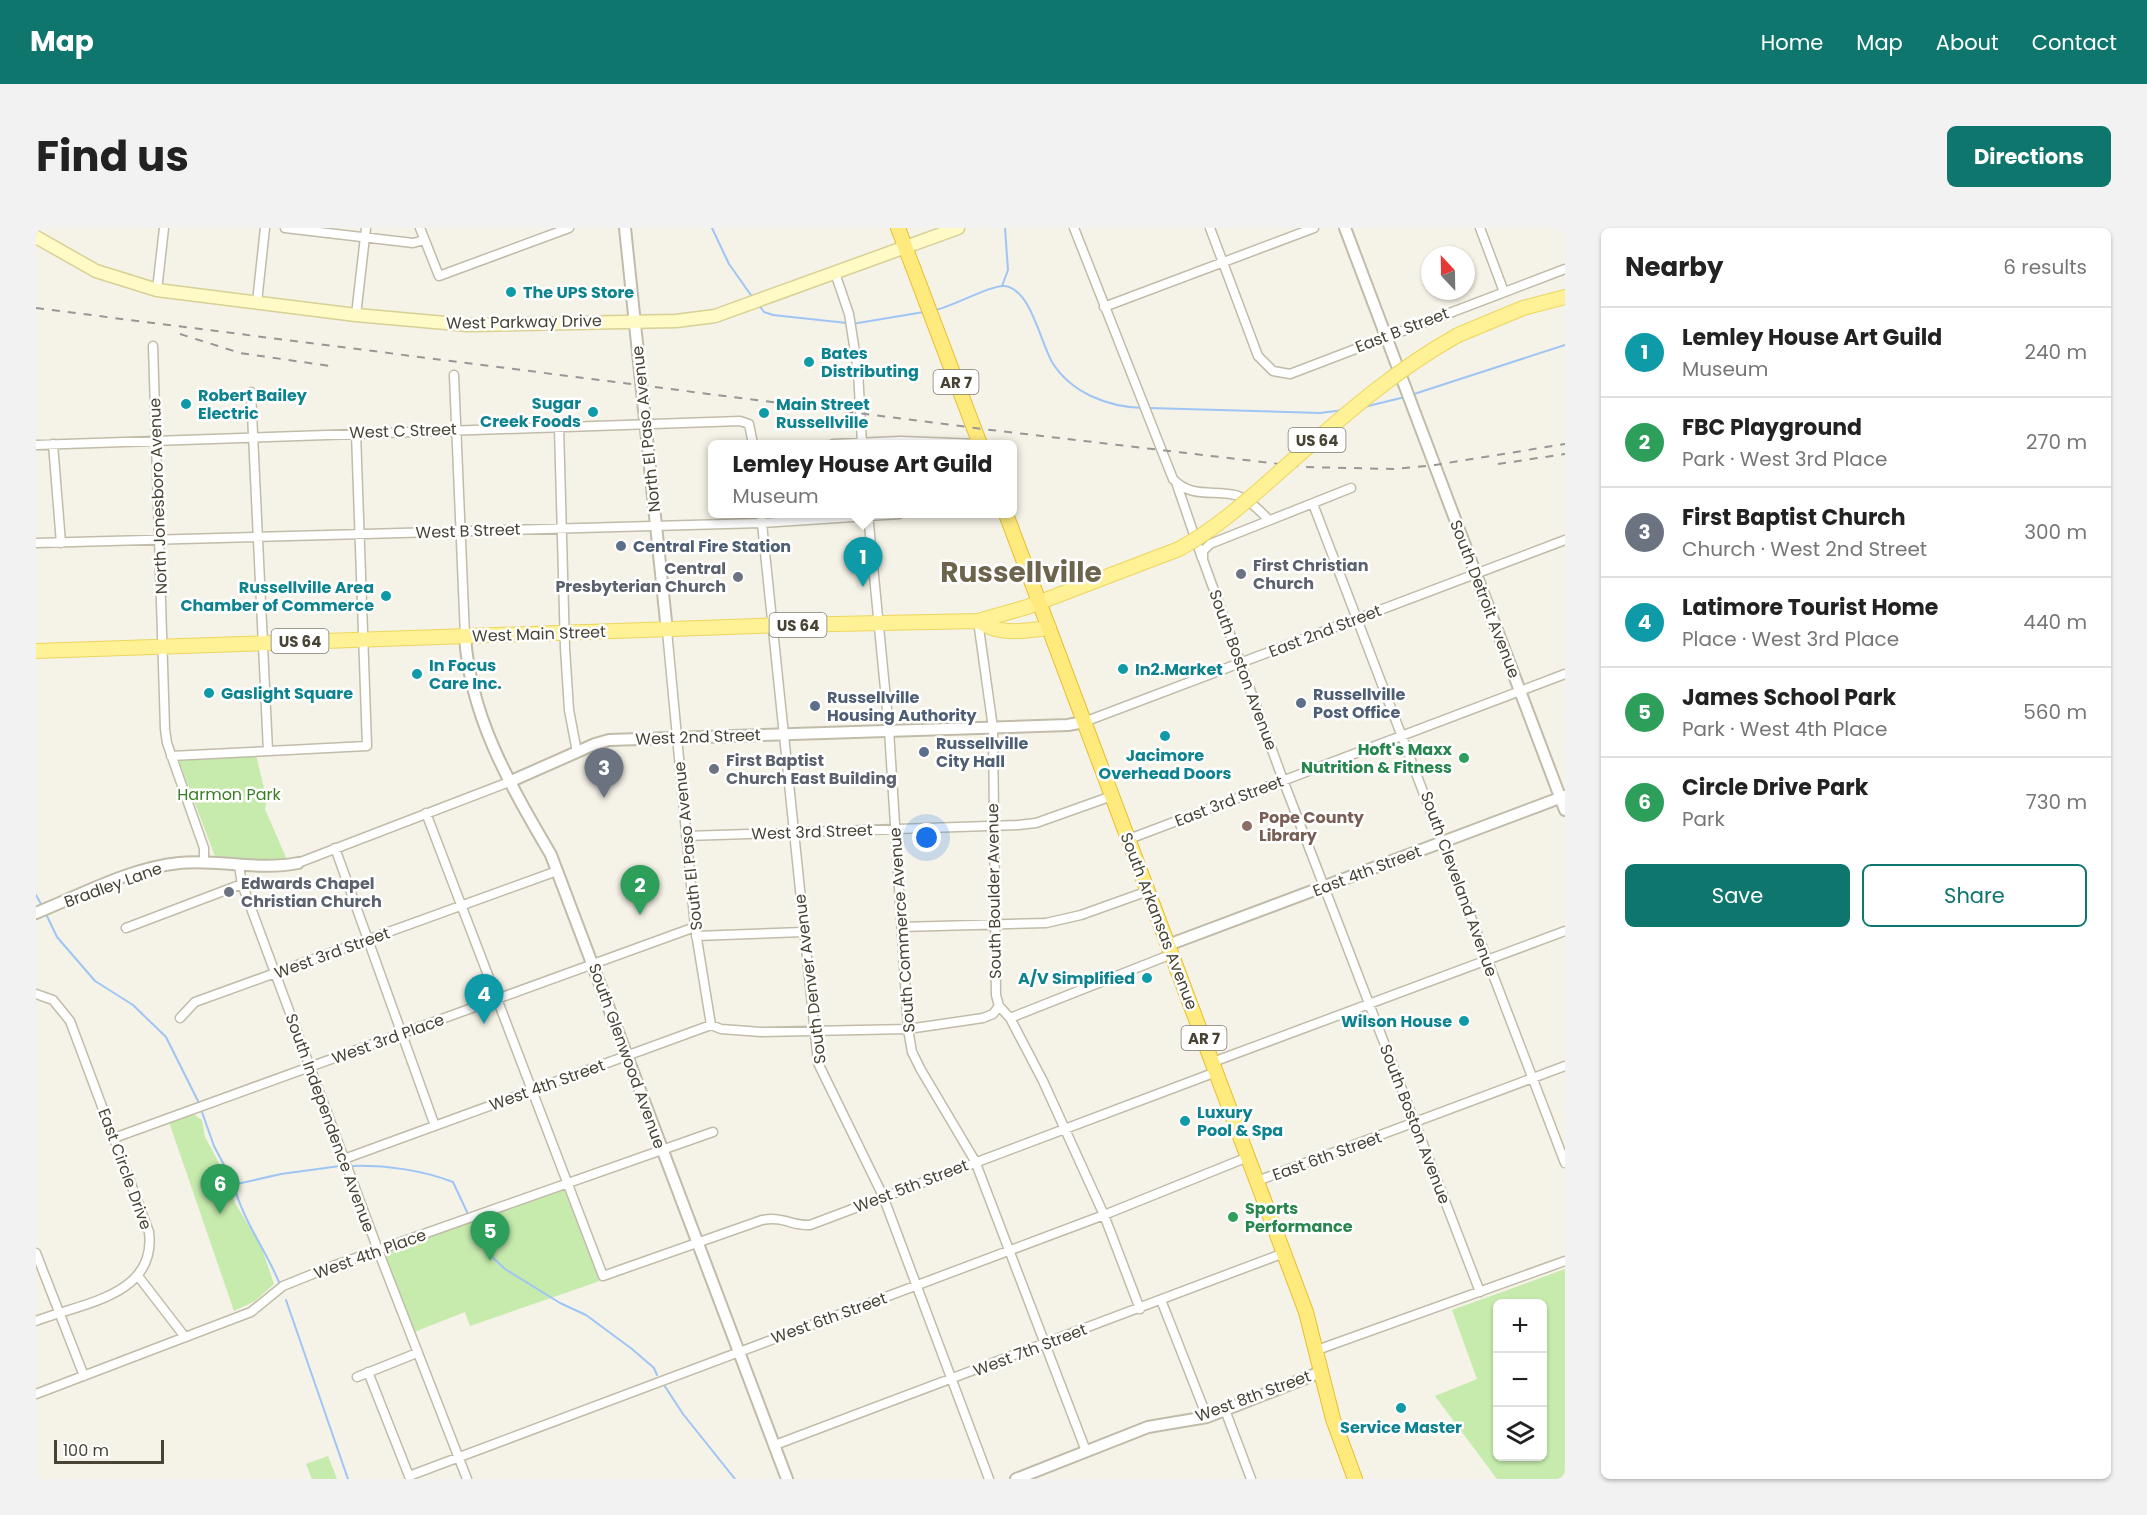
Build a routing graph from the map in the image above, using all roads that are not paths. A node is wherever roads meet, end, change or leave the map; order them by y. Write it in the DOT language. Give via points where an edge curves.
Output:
graph roads {
  1 [pos="164,228"];
  2 [pos="265,228"];
  3 [pos="285,228"];
  4 [pos="366,228"];
  5 [pos="420,228"];
  6 [pos="569,228"];
  7 [pos="625,228"];
  8 [pos="898,228"];
  9 [pos="958,228"];
  10 [pos="1074,228"];
  11 [pos="1210,228"];
  12 [pos="1314,228"];
  13 [pos="1345,228"];
  14 [pos="1480,228"];
  15 [pos="36,237"];
  16 [pos="365,238"];
  17 [pos="424,240"];
  18 [pos="905,247"];
  19 [pos="1222,262"];
  20 [pos="1565,269"];
  21 [pos="835,273"];
  22 [pos="158,290"];
  23 [pos="1504,292"];
  24 [pos="1565,297"];
  25 [pos="257,302"];
  26 [pos="1104,307"];
  27 [pos="356,315"];
  28 [pos="635,321"];
  29 [pos="1385,337"];
  30 [pos="153,346"];
  31 [pos="454,375"];
  32 [pos="252,392"];
  33 [pos="646,424"];
  34 [pos="559,427"];
  35 [pos="457,430"];
  36 [pos="356,433"];
  37 [pos="254,436"];
  38 [pos="155,440"];
  39 [pos="752,440"];
  40 [pos="862,440"];
  41 [pos="978,440"];
  42 [pos="53,444"];
  43 [pos="36,445"];
  44 [pos="1177,485"];
  45 [pos="1351,488"];
  46 [pos="1312,504"];
  47 [pos="761,518"];
  48 [pos="868,518"];
  49 [pos="1008,518"];
  50 [pos="1269,520"];
  51 [pos="656,525"];
  52 [pos="561,527"];
  53 [pos="461,531"];
  54 [pos="360,534"];
  55 [pos="258,536"];
  56 [pos="160,540"];
  57 [pos="1565,540"];
  58 [pos="36,543"];
  59 [pos="60,543"];
  60 [pos="1203,555"];
  61 [pos="1475,574"];
  62 [pos="1040,602"];
  63 [pos="1357,619"];
  64 [pos="978,621"];
  65 [pos="878,624"];
  66 [pos="771,626"];
  67 [pos="1049,628"];
  68 [pos="667,631"];
  69 [pos="565,633"];
  70 [pos="465,636"];
  71 [pos="365,640"];
  72 [pos="263,643"];
  73 [pos="163,647"];
  74 [pos="36,651"];
  75 [pos="1240,663"];
  76 [pos="1565,674"];
  77 [pos="1520,691"];
  78 [pos="1084,722"];
  79 [pos="993,728"];
  80 [pos="889,730"];
  81 [pos="782,734"];
  82 [pos="1403,735"];
  83 [pos="677,739"];
  84 [pos="268,751"];
  85 [pos="577,752"];
  86 [pos="171,756"];
  87 [pos="1283,780"];
  88 [pos="509,782"];
  89 [pos="1112,796"];
  90 [pos="1563,797"];
  91 [pos="1565,810"];
  92 [pos="426,813"];
  93 [pos="994,827"];
  94 [pos="895,829"];
  95 [pos="793,832"];
  96 [pos="686,836"];
  97 [pos="1129,839"];
  98 [pos="1443,842"];
  99 [pos="335,848"];
  100 [pos="204,863"];
  101 [pos="298,863"];
  102 [pos="239,866"];
  103 [pos="557,872"];
  104 [pos="242,884"];
  105 [pos="1324,887"];
  106 [pos="1148,891"];
  107 [pos="462,906"];
  108 [pos="36,913"];
  109 [pos="995,926"];
  110 [pos="902,927"];
  111 [pos="126,928"];
  112 [pos="1565,931"];
  113 [pos="696,932"];
  114 [pos="803,932"];
  115 [pos="368,940"];
  116 [pos="1170,949"];
  117 [pos="1487,960"];
  118 [pos="593,965"];
  119 [pos="275,974"];
  120 [pos="36,994"];
  121 [pos="498,999"];
  122 [pos="1368,1005"];
  123 [pos="999,1006"];
  124 [pos="180,1018"];
  125 [pos="1010,1018"];
  126 [pos="711,1025"];
  127 [pos="908,1029"];
  128 [pos="813,1031"];
  129 [pos="402,1033"];
  130 [pos="627,1055"];
  131 [pos="1565,1066"];
  132 [pos="310,1067"];
  133 [pos="1214,1067"];
  134 [pos="1532,1079"];
  135 [pos="533,1090"];
  136 [pos="1415,1123"];
  137 [pos="435,1126"];
  138 [pos="1064,1128"];
  139 [pos="713,1132"];
  140 [pos="114,1138"];
  141 [pos="662,1151"];
  142 [pos="1248,1157"];
  143 [pos="344,1159"];
  144 [pos="975,1161"];
  145 [pos="1565,1164"];
  146 [pos="1257,1181"];
  147 [pos="568,1183"];
  148 [pos="883,1196"];
  149 [pos="1104,1215"];
  150 [pos="698,1243"];
  151 [pos="1011,1249"];
  152 [pos="378,1251"];
  153 [pos="36,1253"];
  154 [pos="1284,1253"];
  155 [pos="1565,1261"];
  156 [pos="138,1276"];
  157 [pos="918,1286"];
  158 [pos="1480,1292"];
  159 [pos="1161,1300"];
  160 [pos="1140,1309"];
  161 [pos="58,1312"];
  162 [pos="36,1321"];
  163 [pos="185,1337"];
  164 [pos="1046,1345"];
  165 [pos="739,1350"];
  166 [pos="1317,1350"];
  167 [pos="417,1353"];
  168 [pos="368,1372"];
  169 [pos="1321,1372"];
  170 [pos="84,1376"];
  171 [pos="357,1377"];
  172 [pos="952,1380"];
  173 [pos="36,1394"];
  174 [pos="1225,1410"];
  175 [pos="1207,1417"];
  176 [pos="775,1445"];
  177 [pos="1086,1451"];
  178 [pos="458,1456"];
  179 [pos="467,1479"];
  180 [pos="787,1479"];
  181 [pos="989,1479"];
  182 [pos="1016,1479"];
  183 [pos="1251,1479"];
  184 [pos="1355,1479"];
  1 -- 22 [label="street"];
  2 -- 25 [label="street"];
  3 -- 16 [label="street"];
  4 -- 16 [label="street"];
  5 -- 17 [label="street"];
  6 -- 17 [label="street" via="439,276"];
  7 -- 28 [label="street, North El Paso Avenue"];
  8 -- 18 [label="highway, AR 7"];
  9 -- 18 [label="main road, West Parkway Drive"];
  10 -- 26 [label="street, South Boston Avenue"];
  11 -- 19 [label="street"];
  12 -- 19 [label="street"];
  13 -- 29 [label="street, South Detroit Avenue"];
  14 -- 23 [label="street"];
  15 -- 22 [label="main road, West Parkway Drive" via="96,271"];
  16 -- 17 [label="street" via="413,243"];
  16 -- 27 [label="street"];
  18 -- 21 [label="main road, West Parkway Drive"];
  18 -- 41 [label="highway, AR 7"];
  19 -- 26 [label="street"];
  19 -- 29 [label="street, East B Street" via="1258,356 1273,371 1290,374"];
  20 -- 23 [label="street, East B Street"];
  21 -- 28 [label="main road, West Parkway Drive" via="697,320"];
  21 -- 40 [label="street" via="849,314 858,371"];
  22 -- 25 [label="main road, West Parkway Drive"];
  23 -- 29 [label="street, East B Street"];
  24 -- 62 [label="main road, US 64, bridge" via="1523,308 1458,335 1384,382 1213,529 1179,549"];
  25 -- 27 [label="main road, West Parkway Drive"];
  26 -- 44 [label="street, South Boston Avenue"];
  27 -- 28 [label="main road, West Parkway Drive" via="468,326"];
  28 -- 33 [label="street, North El Paso Avenue"];
  29 -- 61 [label="street, South Detroit Avenue"];
  30 -- 38 [label="street, North Jonesboro Avenue"];
  31 -- 35 [label="street"];
  32 -- 37 [label="street"];
  33 -- 34 [label="street, West C Street"];
  33 -- 39 [label="street, West C Street" via="740,421 749,424"];
  33 -- 51 [label="street, North El Paso Avenue"];
  34 -- 35 [label="street, West C Street"];
  34 -- 52 [label="street"];
  35 -- 36 [label="street, West C Street"];
  35 -- 53 [label="street"];
  36 -- 37 [label="street, West C Street"];
  36 -- 54 [label="street"];
  37 -- 38 [label="street, West C Street"];
  37 -- 55 [label="street"];
  38 -- 42 [label="street, West C Street"];
  38 -- 56 [label="street, North Jonesboro Avenue"];
  42 -- 43 [label="street, West C Street"];
  42 -- 59 [label="street"];
  44 -- 50 [label="street" via="1197,492 1235,495"];
  44 -- 60 [label="street, South Boston Avenue"];
  45 -- 46 [label="street"];
  46 -- 50 [label="street"];
  46 -- 63 [label="street, South Cleveland Avenue"];
  47 -- 51 [label="street, West B Street"];
  47 -- 66 [label="street, South Denver Avenue"];
  48 -- 65 [label="street, South Commerce Avenue"];
  49 -- 62 [label="highway, AR 7"];
  50 -- 60 [label="street" via="1210,544"];
  51 -- 52 [label="street, West B Street"];
  51 -- 68 [label="street, North El Paso Avenue"];
  52 -- 53 [label="street, West B Street"];
  52 -- 69 [label="street"];
  53 -- 54 [label="street, West B Street"];
  53 -- 70 [label="street"];
  54 -- 55 [label="street, West B Street"];
  54 -- 71 [label="street"];
  55 -- 56 [label="street, West B Street"];
  55 -- 72 [label="street"];
  56 -- 59 [label="street, West B Street"];
  56 -- 73 [label="street, North Jonesboro Avenue"];
  57 -- 61 [label="street, East 2nd Street"];
  58 -- 59 [label="street, West B Street"];
  60 -- 75 [label="street, South Boston Avenue"];
  61 -- 63 [label="street, East 2nd Street"];
  61 -- 77 [label="street, South Detroit Avenue"];
  62 -- 64 [label="main road, West Main Street / US 64"];
  62 -- 67 [label="highway, South Arkansas Avenue / AR 7"];
  63 -- 75 [label="street, East 2nd Street"];
  63 -- 82 [label="street, South Cleveland Avenue"];
  64 -- 65 [label="main road, West Main Street / US 64"];
  64 -- 67 [label="main road" via="1002,632"];
  64 -- 79 [label="street, South Boulder Avenue"];
  65 -- 66 [label="main road, West Main Street / US 64"];
  65 -- 80 [label="street, South Commerce Avenue"];
  66 -- 68 [label="main road, West Main Street / US 64"];
  66 -- 81 [label="street, South Denver Avenue"];
  67 -- 78 [label="highway, South Arkansas Avenue / AR 7"];
  68 -- 69 [label="main road, West Main Street / US 64"];
  68 -- 83 [label="street, South El Paso Avenue"];
  69 -- 70 [label="main road, West Main Street / US 64"];
  69 -- 85 [label="street" via="569,710"];
  70 -- 71 [label="main road, West Main Street / US 64"];
  70 -- 88 [label="street, South Glenwood Avenue" via="472,687 483,724"];
  71 -- 72 [label="main road, West Main Street / US 64"];
  71 -- 84 [label="street" via="367,746"];
  72 -- 73 [label="main road, West Main Street / US 64"];
  72 -- 84 [label="street"];
  73 -- 74 [label="main road, West Main Street / US 64"];
  73 -- 86 [label="street, North Jonesboro Avenue" via="165,729"];
  75 -- 78 [label="street, East 2nd Street"];
  75 -- 87 [label="street, South Boston Avenue"];
  76 -- 77 [label="street, East 3rd Street"];
  77 -- 82 [label="street, East 3rd Street"];
  77 -- 90 [label="street, South Detroit Avenue"];
  78 -- 79 [label="street, West 2nd Street"];
  78 -- 89 [label="highway, South Arkansas Avenue / AR 7"];
  79 -- 80 [label="street, West 2nd Street"];
  79 -- 93 [label="street, South Boulder Avenue"];
  80 -- 81 [label="street, West 2nd Street"];
  80 -- 94 [label="street, South Commerce Avenue"];
  81 -- 83 [label="street, West 2nd Street"];
  81 -- 95 [label="street, South Denver Avenue"];
  82 -- 87 [label="street, East 3rd Street"];
  82 -- 98 [label="street, South Cleveland Avenue"];
  83 -- 85 [label="street, West 2nd Street" via="609,740"];
  83 -- 96 [label="street, South El Paso Avenue"];
  84 -- 86 [label="street"];
  85 -- 88 [label="street, West 2nd Street"];
  86 -- 100 [label="street, North Jonesboro Avenue" via="204,848"];
  87 -- 97 [label="street, East 3rd Street"];
  87 -- 105 [label="street, South Boston Avenue"];
  88 -- 92 [label="street, West 2nd Street"];
  88 -- 103 [label="street, South Glenwood Avenue"];
  89 -- 93 [label="street, West 3rd Street" via="1036,823"];
  89 -- 97 [label="highway, South Arkansas Avenue / AR 7"];
  90 -- 91 [label="street, South Detroit Avenue"];
  90 -- 98 [label="street, East 4th Street"];
  92 -- 99 [label="street, West 2nd Street"];
  92 -- 107 [label="street"];
  93 -- 94 [label="street, West 3rd Street"];
  93 -- 109 [label="street, South Boulder Avenue"];
  94 -- 95 [label="street, West 3rd Street"];
  94 -- 110 [label="street, South Commerce Avenue"];
  95 -- 96 [label="street, West 3rd Street"];
  95 -- 114 [label="street, South Denver Avenue"];
  96 -- 113 [label="street, South El Paso Avenue"];
  97 -- 106 [label="highway, South Arkansas Avenue / AR 7"];
  98 -- 105 [label="street, East 4th Street"];
  98 -- 117 [label="street, South Cleveland Avenue"];
  99 -- 101 [label="street, West 2nd Street"];
  99 -- 115 [label="street"];
  100 -- 102 [label="street, Bradley Lane"];
  100 -- 108 [label="street, Bradley Lane" via="180,863 142,871"];
  101 -- 102 [label="street, Bradley Lane"];
  102 -- 104 [label="street, South Independence Avenue"];
  103 -- 107 [label="street, West 3rd Street"];
  103 -- 118 [label="street, South Glenwood Avenue"];
  104 -- 111 [label="street"];
  104 -- 119 [label="street, South Independence Avenue"];
  105 -- 116 [label="street, East 4th Street"];
  105 -- 122 [label="street, South Boston Avenue"];
  106 -- 109 [label="street" via="1081,915 1046,923"];
  106 -- 116 [label="highway, South Arkansas Avenue / AR 7"];
  107 -- 115 [label="street, West 3rd Street"];
  107 -- 121 [label="street"];
  109 -- 110 [label="street"];
  109 -- 123 [label="street, South Boulder Avenue" via="994,982"];
  110 -- 127 [label="street, South Commerce Avenue"];
  112 -- 117 [label="street, West 5th Street"];
  113 -- 114 [label="street, West 3rd Place"];
  113 -- 118 [label="street, West 3rd Place"];
  113 -- 126 [label="street, South El Paso Avenue"];
  114 -- 128 [label="street, South Denver Avenue"];
  115 -- 119 [label="street, West 3rd Street"];
  115 -- 129 [label="street"];
  116 -- 125 [label="street"];
  116 -- 133 [label="highway, South Arkansas Avenue / AR 7"];
  117 -- 122 [label="street, West 5th Street"];
  117 -- 134 [label="street, South Cleveland Avenue"];
  118 -- 121 [label="street, West 3rd Place"];
  118 -- 130 [label="street, South Glenwood Avenue"];
  119 -- 124 [label="street, West 3rd Street" via="195,1002"];
  119 -- 132 [label="street, South Independence Avenue"];
  120 -- 140 [label="street, East Circle Drive" via="52,1000 70,1021"];
  121 -- 129 [label="street, West 3rd Place"];
  121 -- 135 [label="street"];
  122 -- 133 [label="street, West 5th Street"];
  122 -- 136 [label="street, South Boston Avenue"];
  123 -- 125 [label="street"];
  123 -- 127 [label="street" via="983,1018"];
  125 -- 138 [label="street"];
  126 -- 128 [label="street" via="761,1032"];
  126 -- 130 [label="street, West 4th Street"];
  127 -- 128 [label="street"];
  127 -- 144 [label="street, South Commerce Avenue" via="912,1052 921,1070"];
  128 -- 148 [label="street, South Denver Avenue" via="822,1076"];
  129 -- 132 [label="street, West 3rd Place"];
  129 -- 137 [label="street"];
  130 -- 135 [label="street, West 4th Street"];
  130 -- 141 [label="street, South Glenwood Avenue"];
  131 -- 134 [label="street, East 6th Street"];
  132 -- 140 [label="street, West 3rd Place"];
  132 -- 143 [label="street, South Independence Avenue"];
  133 -- 138 [label="street, West 5th Street"];
  133 -- 142 [label="highway, South Arkansas Avenue / AR 7"];
  134 -- 136 [label="street, East 6th Street"];
  134 -- 145 [label="street, South Cleveland Avenue"];
  135 -- 137 [label="street, West 4th Street"];
  135 -- 147 [label="street"];
  136 -- 146 [label="street, East 6th Street"];
  136 -- 158 [label="street, South Boston Avenue"];
  137 -- 143 [label="street, West 4th Street"];
  138 -- 144 [label="street, West 5th Street"];
  138 -- 149 [label="street"];
  139 -- 141 [label="street, West 4th Place"];
  140 -- 156 [label="street, East Circle Drive" via="149,1232 149,1258"];
  141 -- 147 [label="street, West 4th Place"];
  141 -- 150 [label="street, South Glenwood Avenue"];
  142 -- 146 [label="highway, South Arkansas Avenue / AR 7"];
  142 -- 149 [label="street, West 6th Street"];
  143 -- 152 [label="street, South Independence Avenue"];
  144 -- 148 [label="street, West 5th Street"];
  144 -- 151 [label="street, South Commerce Avenue"];
  146 -- 154 [label="highway, South Arkansas Avenue / AR 7"];
  147 -- 150 [label="street, West 5th Street" via="603,1276"];
  147 -- 152 [label="street, West 4th Place"];
  148 -- 150 [label="street, West 5th Street" via="810,1225 777,1218"];
  148 -- 157 [label="street, South Denver Avenue"];
  149 -- 151 [label="street, West 6th Street"];
  149 -- 160 [label="street"];
  150 -- 165 [label="street, South Glenwood Avenue"];
  151 -- 157 [label="street, West 6th Street"];
  151 -- 164 [label="street, South Commerce Avenue"];
  152 -- 163 [label="street, West 4th Place" via="283,1286 251,1312"];
  152 -- 167 [label="street, South Independence Avenue"];
  153 -- 161 [label="street"];
  154 -- 159 [label="street, West 7th Street"];
  154 -- 166 [label="highway, South Arkansas Avenue / AR 7"];
  155 -- 158 [label="street"];
  156 -- 161 [label="street" via="111,1294"];
  156 -- 163 [label="street"];
  157 -- 165 [label="street, West 6th Street"];
  157 -- 172 [label="street, South Denver Avenue"];
  158 -- 166 [label="street"];
  159 -- 160 [label="street, West 7th Street"];
  159 -- 175 [label="street"];
  160 -- 164 [label="street, West 7th Street"];
  161 -- 162 [label="street"];
  161 -- 170 [label="street"];
  163 -- 170 [label="street, West 4th Place"];
  164 -- 172 [label="street, West 7th Street"];
  164 -- 177 [label="street, South Commerce Avenue"];
  165 -- 176 [label="street, South Glenwood Avenue"];
  165 -- 178 [label="street, West 6th Street"];
  166 -- 169 [label="highway, South Arkansas Avenue / AR 7"];
  167 -- 168 [label="street"];
  167 -- 178 [label="street, South Independence Avenue"];
  168 -- 171 [label="street"];
  168 -- 178 [label="street, West 6th Street" via="409,1476"];
  169 -- 174 [label="street, West 8th Street"];
  169 -- 184 [label="highway, South Arkansas Avenue / AR 7"];
  170 -- 173 [label="street, West 4th Place"];
  172 -- 176 [label="street, West 7th Street"];
  172 -- 181 [label="street, South Denver Avenue"];
  174 -- 175 [label="street, West 8th Street"];
  174 -- 183 [label="street"];
  175 -- 177 [label="street, West 8th Street" via="1148,1427"];
  176 -- 180 [label="street, South Glenwood Avenue"];
  177 -- 182 [label="street, West 8th Street"];
  178 -- 179 [label="street, South Independence Avenue"];
}
